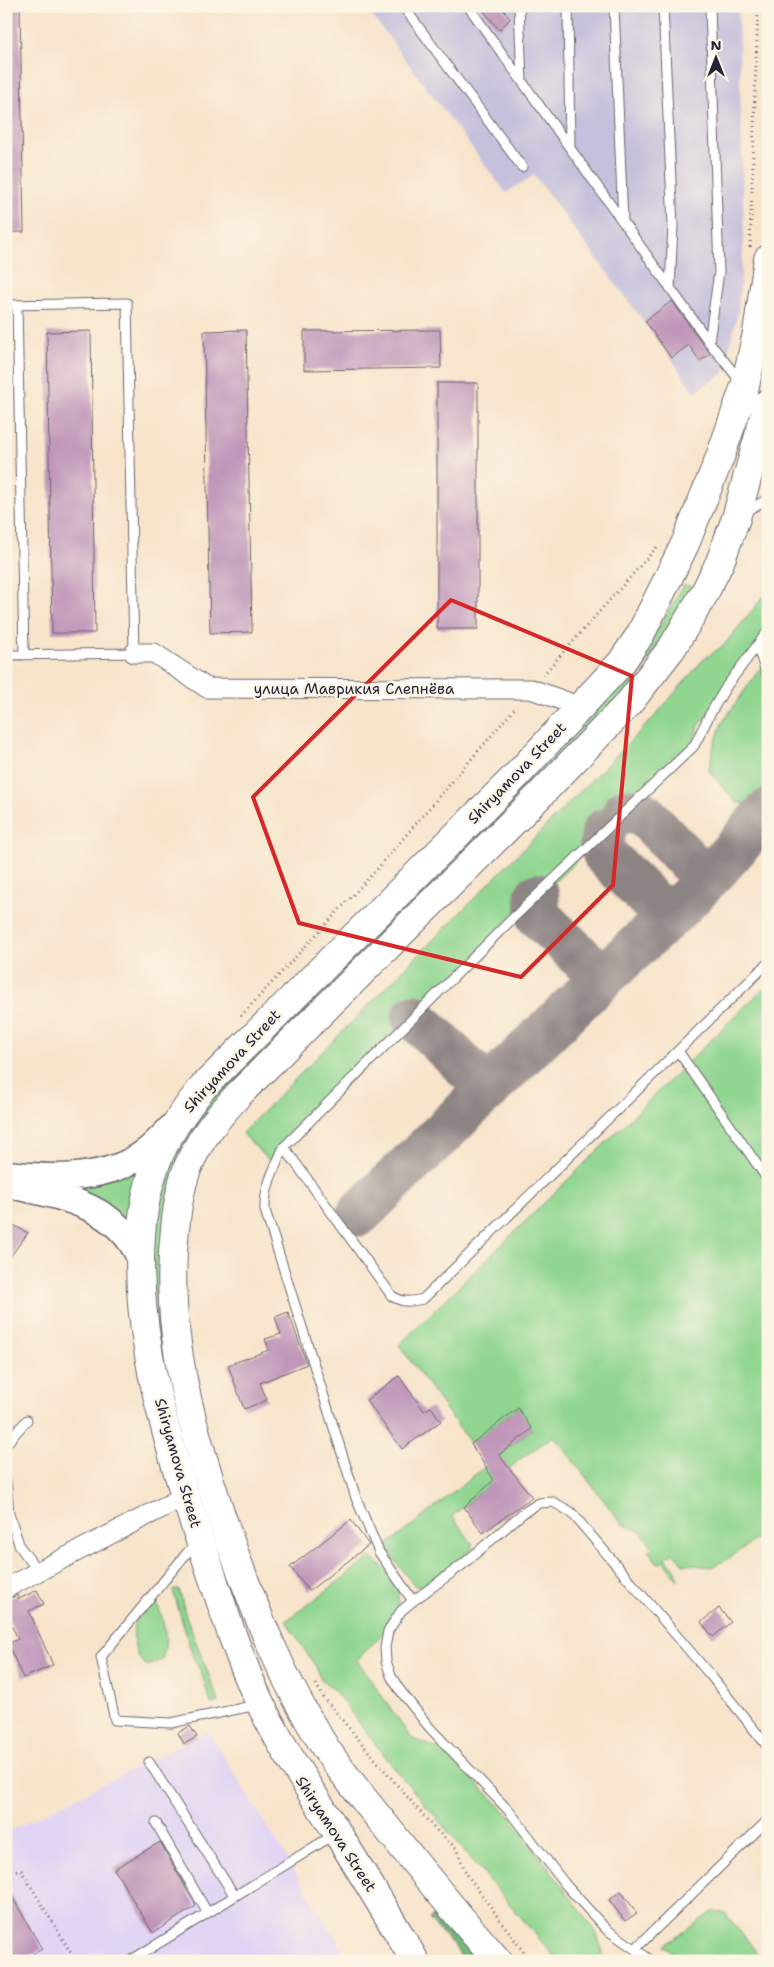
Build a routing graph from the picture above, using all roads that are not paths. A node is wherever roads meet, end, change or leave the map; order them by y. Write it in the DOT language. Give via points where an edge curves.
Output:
graph roads {
  1 [pos="403,6"];
  2 [pos="468,6"];
  3 [pos="511,6"];
  4 [pos="518,6"];
  5 [pos="568,6"];
  6 [pos="614,6"];
  7 [pos="663,6"];
  8 [pos="710,6"];
  9 [pos="519,16"];
  10 [pos="522,81"];
  11 [pos="570,149"];
  12 [pos="522,167"];
  13 [pos="623,223"];
  14 [pos="759,254"];
  15 [pos="670,288"];
  16 [pos="6,305"];
  17 [pos="17,305"];
  18 [pos="709,342"];
  19 [pos="745,386"];
  20 [pos="768,403"];
  21 [pos="754,455"];
  22 [pos="720,457"];
  23 [pos="768,499"];
  24 [pos="736,518"];
  25 [pos="667,582"];
  26 [pos="704,594"];
  27 [pos="768,631"];
  28 [pos="757,645"];
  29 [pos="134,653"];
  30 [pos="6,655"];
  31 [pos="24,655"];
  32 [pos="768,678"];
  33 [pos="581,707"];
  34 [pos="768,964"];
  35 [pos="678,1051"];
  36 [pos="176,1123"];
  37 [pos="284,1147"];
  38 [pos="6,1174"];
  39 [pos="768,1180"];
  40 [pos="6,1184"];
  41 [pos="140,1258"];
  42 [pos="27,1420"];
  43 [pos="6,1444"];
  44 [pos="6,1481"];
  45 [pos="185,1496"];
  46 [pos="199,1538"];
  47 [pos="38,1572"];
  48 [pos="6,1588"];
  49 [pos="413,1601"];
  50 [pos="260,1704"];
  51 [pos="768,1746"];
  52 [pos="148,1762"];
  53 [pos="768,1820"];
  54 [pos="156,1823"];
  55 [pos="337,1833"];
  56 [pos="234,1895"];
  57 [pos="208,1912"];
  58 [pos="635,1949"];
  59 [pos="130,1961"];
  60 [pos="415,1961"];
  61 [pos="498,1961"];
  62 [pos="652,1961"];
  1 -- 12 [label="lane"];
  2 -- 10 [label="lane"];
  3 -- 9 [label="lane"];
  4 -- 9 [label="lane"];
  5 -- 11 [label="lane"];
  6 -- 13 [label="lane"];
  7 -- 15 [label="lane" via="673,226"];
  8 -- 18 [label="lane" via="719,272"];
  9 -- 10 [label="lane"];
  10 -- 11 [label="lane"];
  11 -- 13 [label="lane"];
  13 -- 15 [label="lane"];
  14 -- 19 [label="main road, Shiryamova Street" via="757,333"];
  15 -- 18 [label="lane"];
  16 -- 17 [label="lane"];
  17 -- 29 [label="lane" via="127,303"];
  17 -- 31 [label="lane"];
  18 -- 19 [label="lane"];
  19 -- 22 [label="main road, Shiryamova Street"];
  20 -- 21 [label="main road, Shiryamova Street"];
  21 -- 22 [label="main road" via="735,495 725,494 718,488"];
  21 -- 24 [label="main road, Shiryamova Street"];
  22 -- 25 [label="main road, Shiryamova Street"];
  23 -- 24 [label="lane"];
  24 -- 26 [label="main road, Shiryamova Street"];
  25 -- 26 [label="main road" via="679,568 696,568 706,579"];
  25 -- 33 [label="main road, Shiryamova Street" via="622,663"];
  26 -- 61 [label="main road, Shiryamova Street" via="672,648 629,703 215,1120 187,1168 178,1203 172,1286 184,1387 214,1495 272,1649 300,1707 346,1778"];
  27 -- 28 [label="lane"];
  28 -- 32 [label="lane"];
  28 -- 37 [label="lane" via="726,687 694,746 519,913"];
  29 -- 31 [label="lane"];
  29 -- 33 [label="street, улица Маврикия Слепнёва" via="154,653 207,688 532,689"];
  30 -- 31 [label="lane"];
  33 -- 36 [label="main road, Shiryamova Street" via="230,1059"];
  34 -- 35 [label="lane"];
  35 -- 37 [label="lane" via="423,1299 411,1302 392,1296"];
  35 -- 39 [label="lane"];
  36 -- 38 [label="street" via="146,1152 110,1169 71,1176"];
  36 -- 41 [label="main road, Shiryamova Street" via="153,1174"];
  37 -- 49 [label="lane" via="264,1196 265,1210 356,1498 379,1552"];
  40 -- 41 [label="street" via="62,1197 89,1208 122,1229"];
  41 -- 45 [label="main road, Shiryamova Street" via="148,1354"];
  42 -- 43 [label="lane"];
  44 -- 47 [label="lane" via="10,1514 20,1547"];
  45 -- 46 [label="main road, Shiryamova Street"];
  45 -- 47 [label="street"];
  46 -- 50 [label="main road, Shiryamova Street" via="240,1658"];
  46 -- 50 [label="lane" via="101,1657 115,1720 171,1723"];
  47 -- 48 [label="street"];
  49 -- 51 [label="lane" via="523,1513 539,1503 554,1502 571,1512"];
  49 -- 58 [label="lane" via="401,1611 388,1631 385,1648 391,1676 429,1727 510,1812 565,1884 606,1929"];
  50 -- 55 [label="main road, Shiryamova Street" via="296,1770"];
  52 -- 56 [label="lane"];
  53 -- 58 [label="lane"];
  54 -- 57 [label="lane"];
  55 -- 56 [label="lane"];
  55 -- 60 [label="main road, Shiryamova Street"];
  56 -- 57 [label="lane"];
  57 -- 59 [label="lane"];
  58 -- 62 [label="lane"];
}
